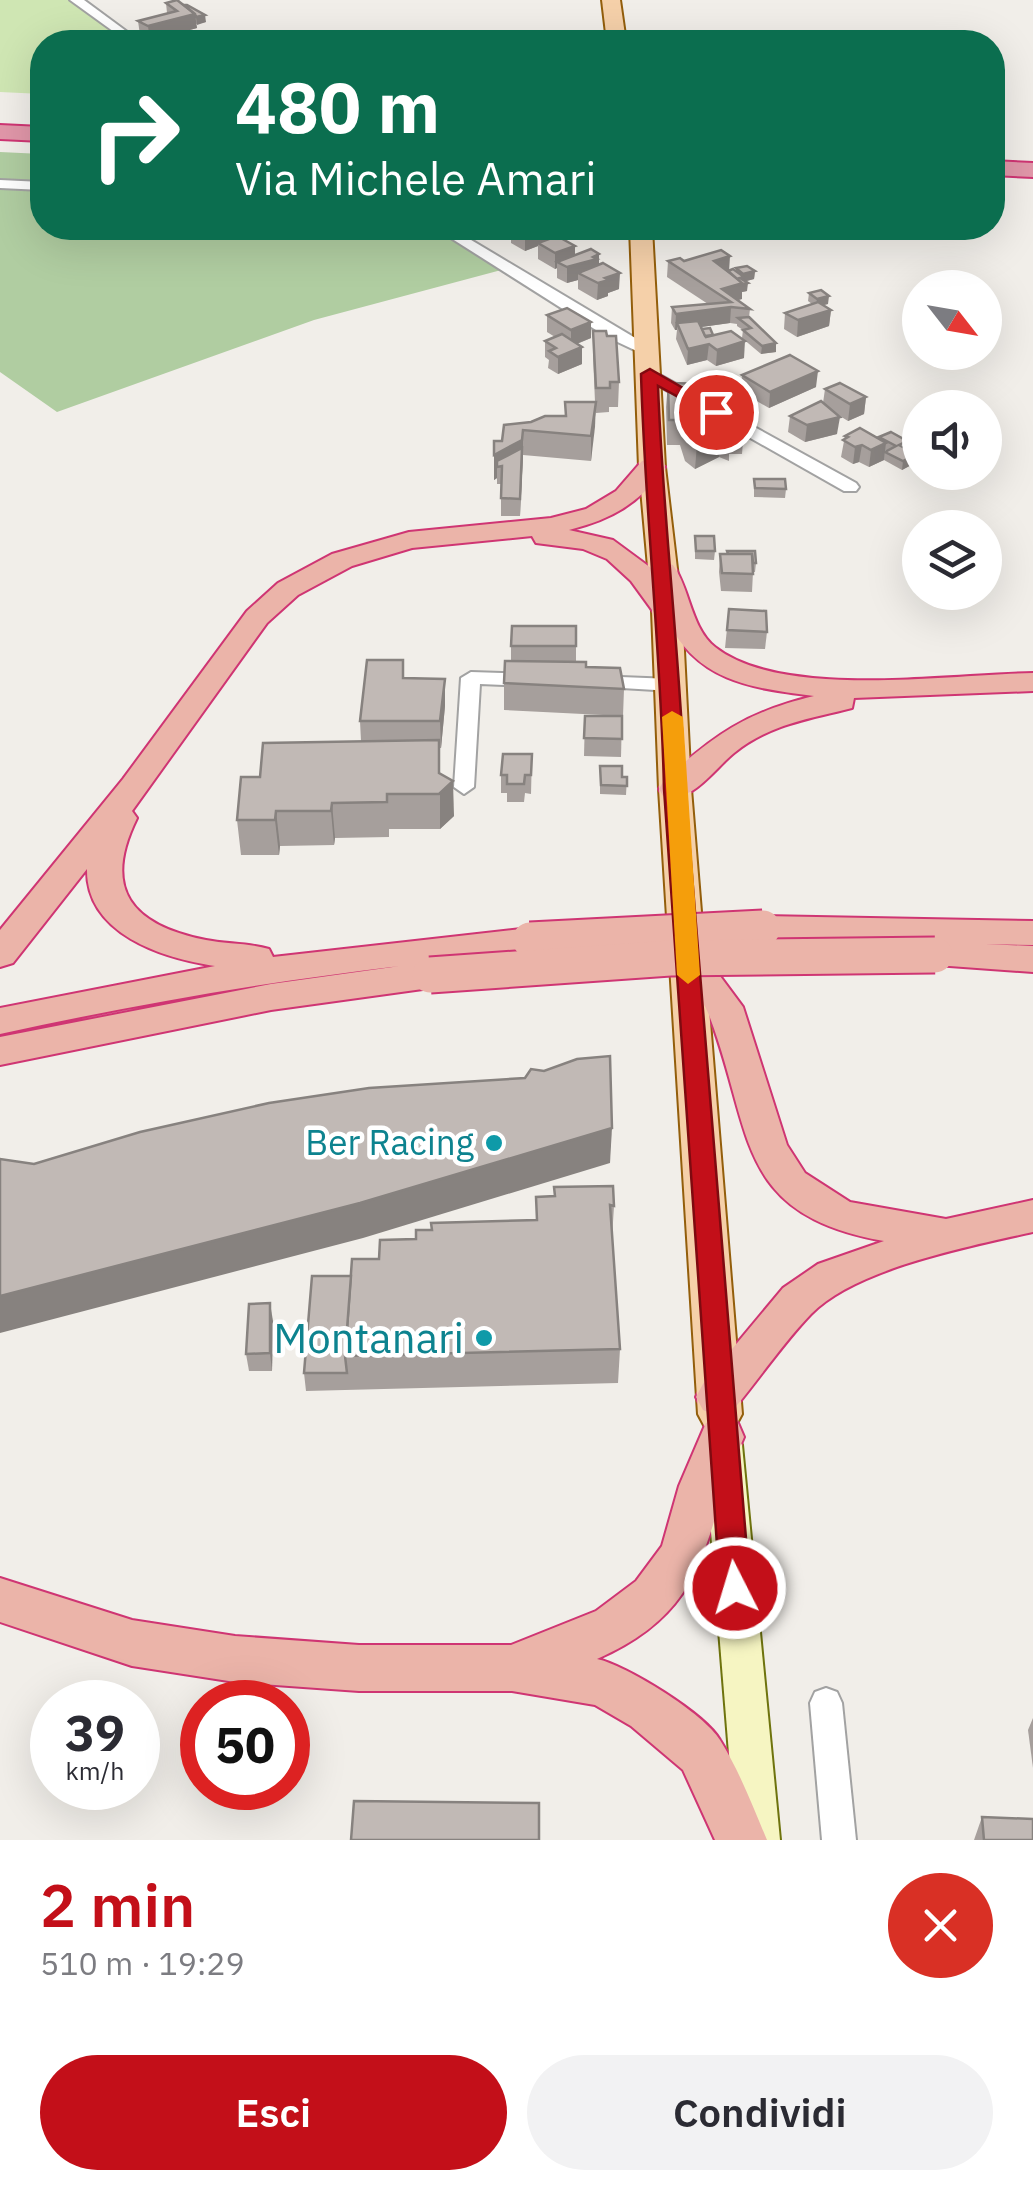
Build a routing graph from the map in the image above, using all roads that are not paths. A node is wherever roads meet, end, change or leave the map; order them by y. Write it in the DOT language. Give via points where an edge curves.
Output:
graph roads {
  1 [pos="76,0"];
  2 [pos="611,0"];
  3 [pos="118,30"];
  4 [pos="615,30"];
  5 [pos="0,114"];
  6 [pos="30,116"];
  7 [pos="0,132"];
  8 [pos="30,133"];
  9 [pos="1005,169"];
  10 [pos="1033,170"];
  11 [pos="0,184"];
  12 [pos="30,185"];
  13 [pos="1005,187"];
  14 [pos="1033,188"];
  15 [pos="461,240"];
  16 [pos="642,240"];
  17 [pos="649,363"];
  18 [pos="652,467"];
  19 [pos="850,487"];
  20 [pos="460,534"];
  21 [pos="662,572"];
  22 [pos="667,611"];
  23 [pos="1033,682"];
  24 [pos="672,685"];
  25 [pos="1033,695"];
  26 [pos="135,786"];
  27 [pos="464,787"];
  28 [pos="674,789"];
  29 [pos="1033,922"];
  30 [pos="1033,933"];
  31 [pos="937,938"];
  32 [pos="0,954"];
  33 [pos="352,958"];
  34 [pos="687,958"];
  35 [pos="1033,959"];
  36 [pos="431,962"];
  37 [pos="0,1021"];
  38 [pos="102,1028"];
  39 [pos="0,1050"];
  40 [pos="0,1064"];
  41 [pos="1033,1216"];
  42 [pos="946,1235"];
  43 [pos="720,1417"];
  44 [pos="0,1600"];
  45 [pos="512,1668"];
  46 [pos="826,1702"];
  47 [pos="741,1840"];
  48 [pos="758,1840"];
  49 [pos="839,1840"];
  1 -- 3 [label="street"];
  2 -- 4 [label="main road"];
  5 -- 6 [label="highway"];
  7 -- 8 [label="highway"];
  9 -- 10 [label="highway"];
  11 -- 12 [label="street"];
  13 -- 14 [label="highway"];
  15 -- 17 [label="street"];
  16 -- 17 [label="main road"];
  17 -- 18 [label="main road"];
  17 -- 19 [label="street"];
  18 -- 20 [label="highway" via="626,497 596,516"];
  18 -- 21 [label="main road"];
  20 -- 22 [label="highway" via="598,543 633,562"];
  20 -- 26 [label="highway" via="363,552 288,589 257,618"];
  21 -- 22 [label="main road"];
  21 -- 23 [label="highway" via="703,652 754,677 841,688"];
  22 -- 24 [label="main road"];
  24 -- 27 [label="street" via="471,678"];
  24 -- 28 [label="main road"];
  25 -- 28 [label="highway" via="843,701 783,712 732,735"];
  26 -- 32 [label="highway"];
  26 -- 33 [label="highway" via="104,852 110,894 131,922 175,947 207,955"];
  28 -- 34 [label="main road"];
  29 -- 31 [label="highway" via="998,920"];
  30 -- 31 [label="highway"];
  31 -- 35 [label="highway"];
  31 -- 36 [label="highway, bridge" via="670,958"];
  33 -- 36 [label="highway"];
  33 -- 37 [label="highway"];
  34 -- 42 [label="highway" via="726,1006 770,1149 792,1184 841,1218"];
  34 -- 43 [label="main road"];
  36 -- 38 [label="highway"];
  38 -- 39 [label="highway"];
  38 -- 40 [label="highway"];
  41 -- 42 [label="highway"];
  42 -- 43 [label="highway" via="833,1276 798,1300"];
  43 -- 45 [label="highway" via="682,1555 654,1595 602,1632"];
  43 -- 48 [label="main road"];
  44 -- 45 [label="highway" via="132,1643 235,1659"];
  45 -- 47 [label="highway" via="602,1684 648,1708 701,1753"];
  46 -- 49 [label="street"];
}
